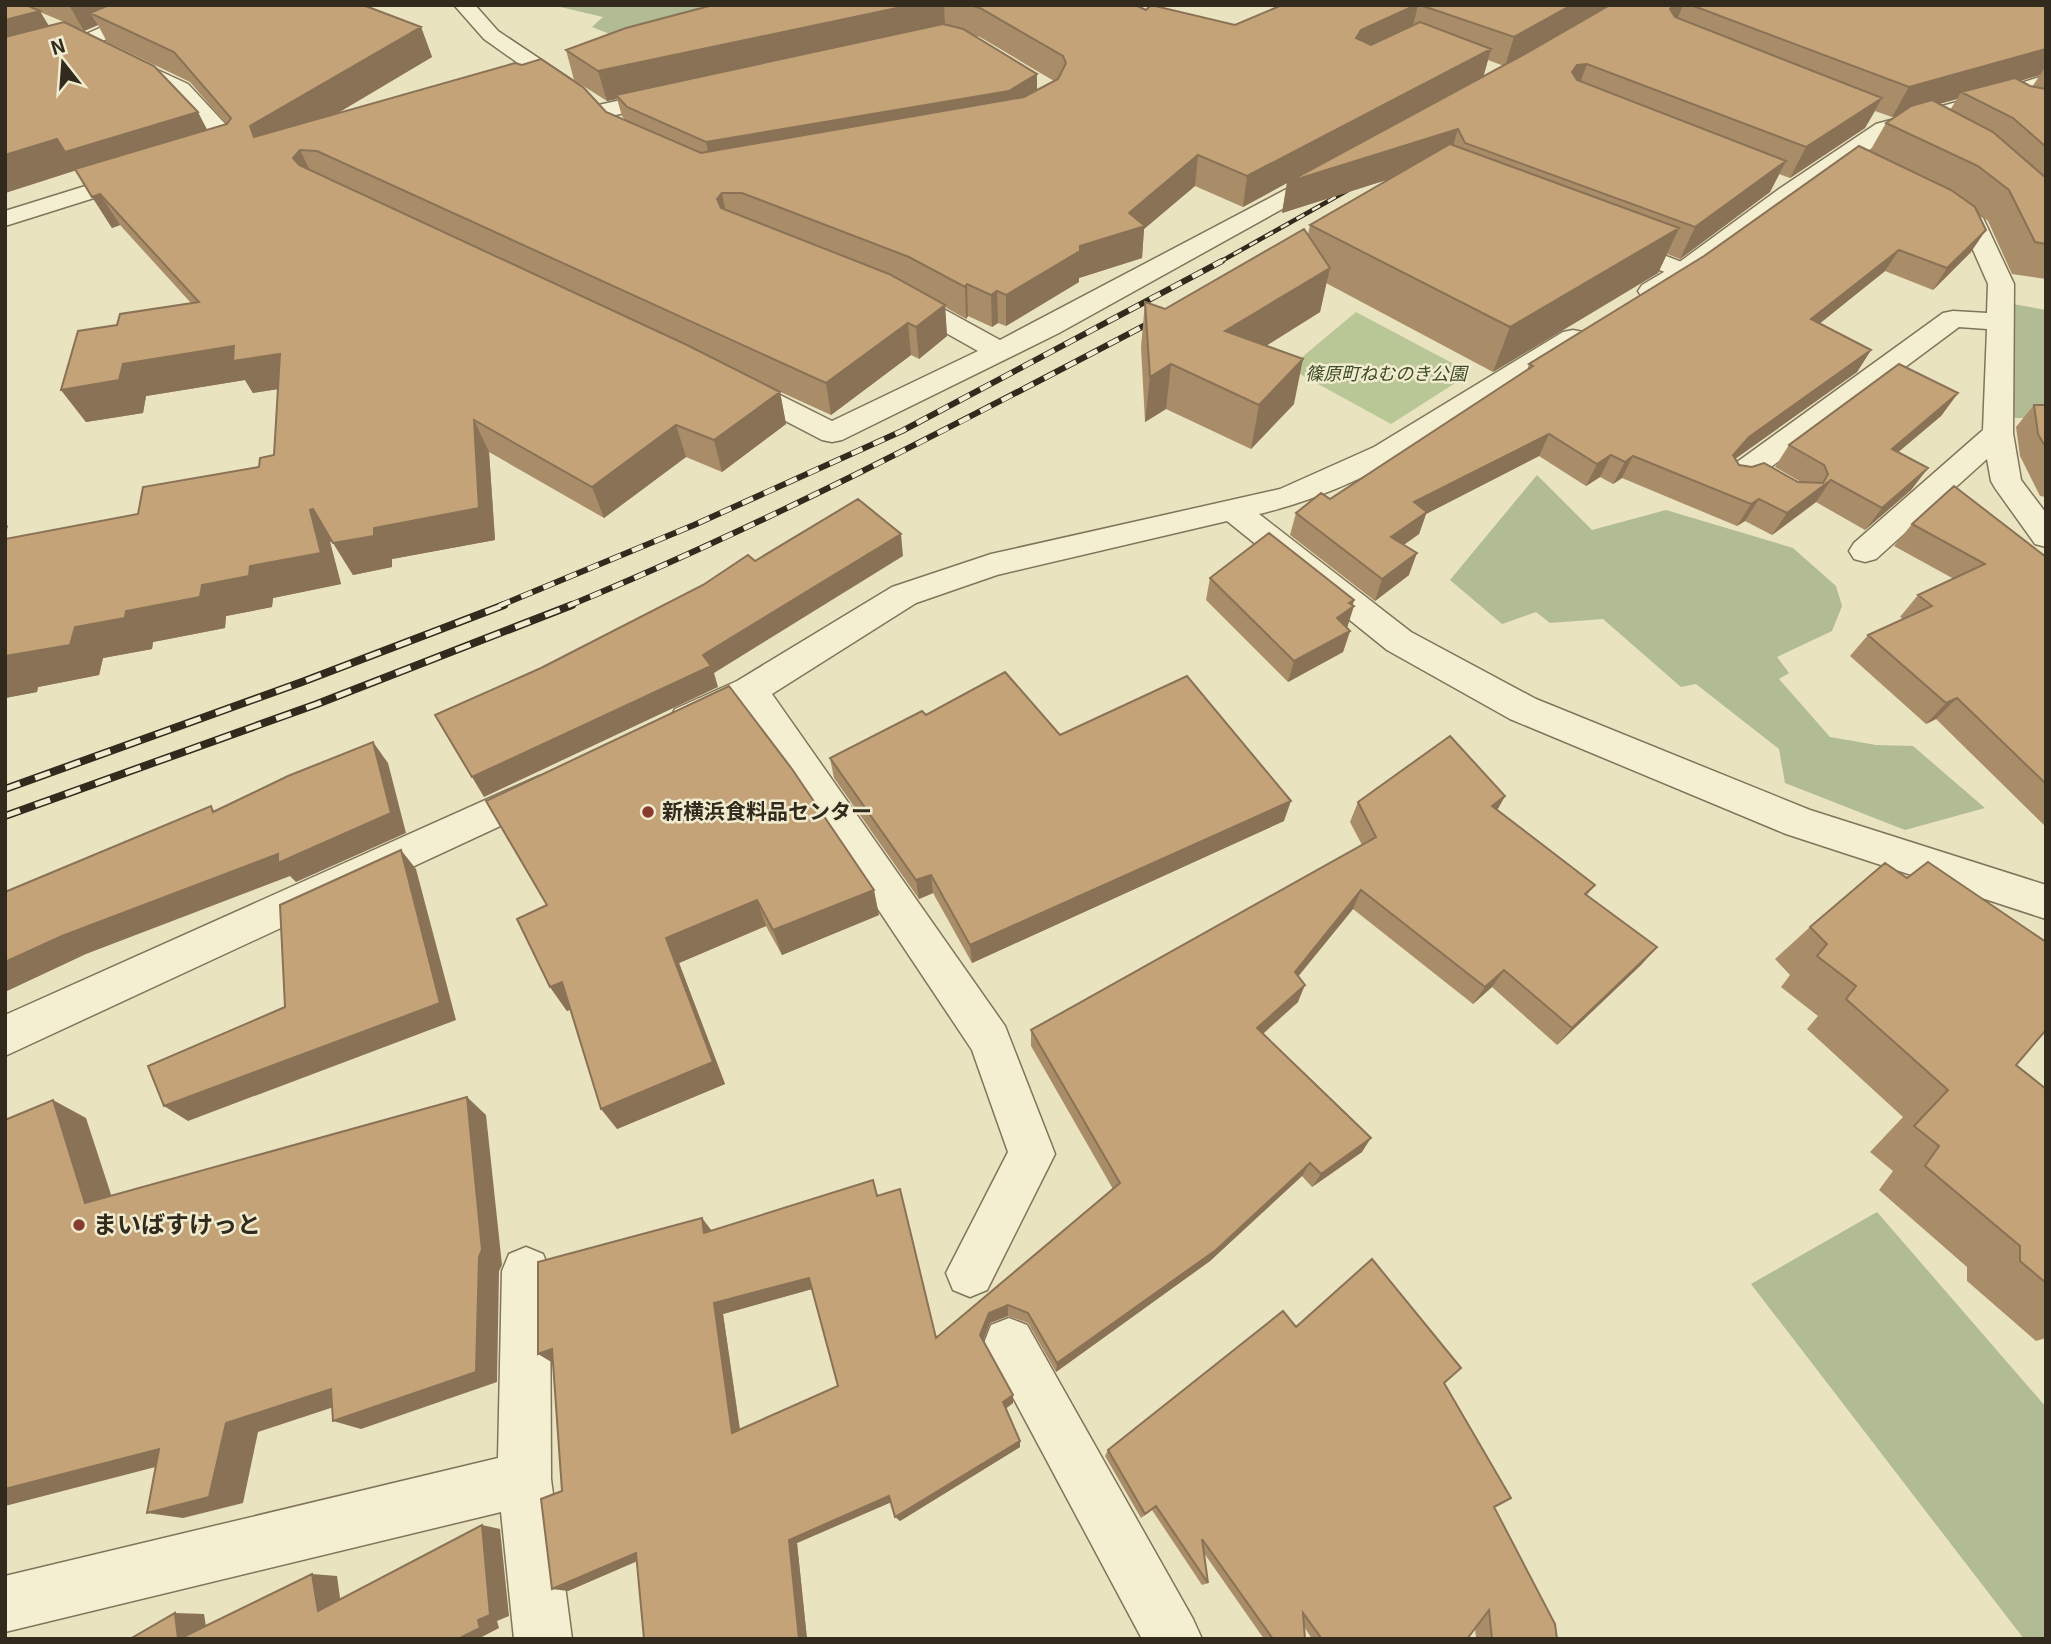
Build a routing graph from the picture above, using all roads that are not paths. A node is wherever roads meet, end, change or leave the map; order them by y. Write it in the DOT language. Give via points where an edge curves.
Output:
graph roads {
  1 [pos="169,5"];
  2 [pos="464,5"];
  3 [pos="50,27"];
  4 [pos="84,41"];
  5 [pos="5,63"];
  6 [pos="2046,81"];
  7 [pos="692,91"];
  8 [pos="1998,98"];
  9 [pos="2033,112"];
  10 [pos="1890,121"];
  11 [pos="1951,138"];
  12 [pos="1350,162"];
  13 [pos="182,163"];
  14 [pos="156,171"];
  15 [pos="1926,193"];
  16 [pos="5,219"];
  17 [pos="1596,237"];
  18 [pos="1684,271"];
  19 [pos="877,287"];
  20 [pos="2000,322"];
  21 [pos="1000,352"];
  22 [pos="718,375"];
  23 [pos="1998,433"];
  24 [pos="1752,476"];
  25 [pos="1232,509"];
  26 [pos="2046,536"];
  27 [pos="1865,551"];
  28 [pos="750,690"];
  29 [pos="663,731"];
  30 [pos="565,779"];
  31 [pos="2046,902"];
  32 [pos="5,1036"];
  33 [pos="526,1271"];
  34 [pos="970,1273"];
  35 [pos="1009,1343"];
  36 [pos="524,1479"];
  37 [pos="5,1604"];
  38 [pos="543,1639"];
  39 [pos="1173,1639"];
  1 -- 4 [label="street"];
  2 -- 7 [label="street" via="491,35 609,119"];
  3 -- 4 [label="street"];
  4 -- 5 [label="street"];
  4 -- 13 [label="street" via="180,89 233,147"];
  6 -- 8 [label="street"];
  8 -- 9 [label="street"];
  8 -- 10 [label="street"];
  10 -- 11 [label="street"];
  10 -- 18 [label="street" via="1857,160 1779,185"];
  12 -- 21 [label="street"];
  14 -- 16 [label="street"];
  15 -- 20 [label="street" via="1974,223 2001,284"];
  17 -- 18 [label="street"];
  18 -- 25 [label="street" via="1384,454 1288,497"];
  19 -- 21 [label="street"];
  20 -- 23 [label="street"];
  20 -- 24 [label="street" via="1953,319"];
  21 -- 22 [label="street" via="832,433"];
  23 -- 26 [label="street" via="2006,481"];
  23 -- 27 [label="street"];
  25 -- 28 [label="street" via="991,565 904,595"];
  25 -- 31 [label="street" via="1399,641 1523,709 1800,822"];
  28 -- 29 [label="street"];
  28 -- 34 [label="street" via="990,1040 1032,1154"];
  30 -- 32 [label="street"];
  33 -- 36 [label="street"];
  35 -- 39 [label="street"];
  36 -- 37 [label="street"];
  36 -- 38 [label="street"];
}
